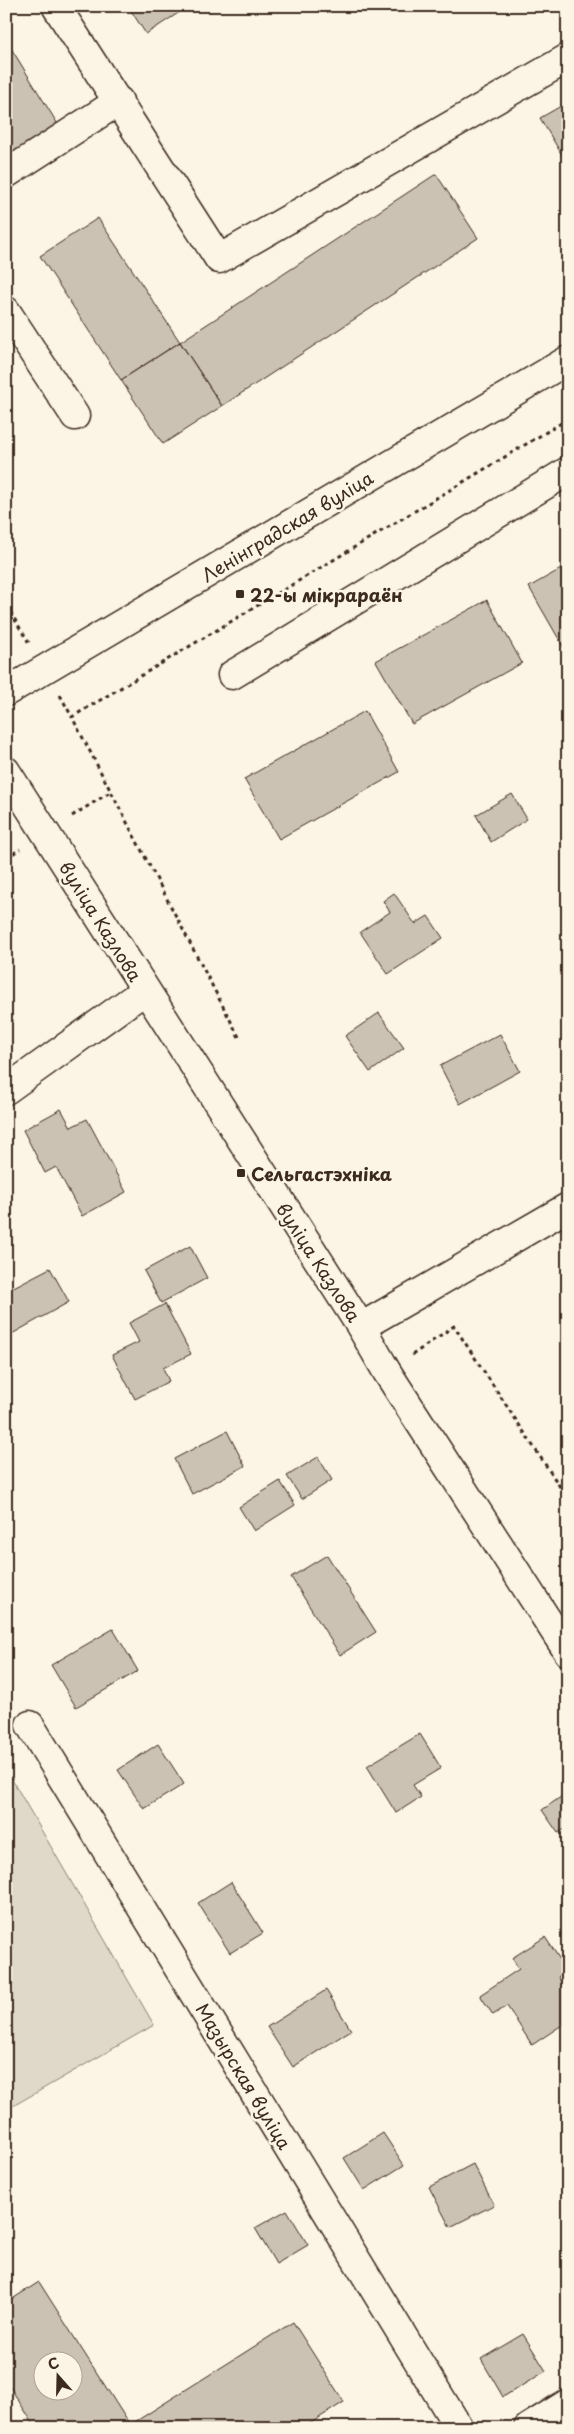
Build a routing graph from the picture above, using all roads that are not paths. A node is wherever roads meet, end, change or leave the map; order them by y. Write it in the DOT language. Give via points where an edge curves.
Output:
graph roads {
  1 [pos="56,6"];
  2 [pos="568,58"];
  3 [pos="119,101"];
  4 [pos="6,174"];
  5 [pos="6,311"];
  6 [pos="568,360"];
  7 [pos="75,416"];
  8 [pos="568,471"];
  9 [pos="232,675"];
  10 [pos="6,692"];
  11 [pos="6,771"];
  12 [pos="144,991"];
  13 [pos="6,1090"];
  14 [pos="568,1207"];
  15 [pos="361,1327"];
  16 [pos="568,1652"];
  17 [pos="30,1724"];
  18 [pos="568,2403"];
  19 [pos="459,2428"];
  20 [pos="528,2428"];
  1 -- 3 [label="main road"];
  2 -- 3 [label="main road" via="219,260"];
  3 -- 4 [label="main road"];
  5 -- 7 [label="main road"];
  6 -- 10 [label="main road, Ленінградская вуліца"];
  8 -- 9 [label="main road"];
  11 -- 12 [label="main road, вуліца Казлова"];
  12 -- 13 [label="main road"];
  12 -- 15 [label="main road, вуліца Казлова"];
  14 -- 15 [label="main road"];
  15 -- 16 [label="main road, вуліца Казлова"];
  17 -- 19 [label="main road, Мазырская вуліца"];
  18 -- 20 [label="main road"];
}
